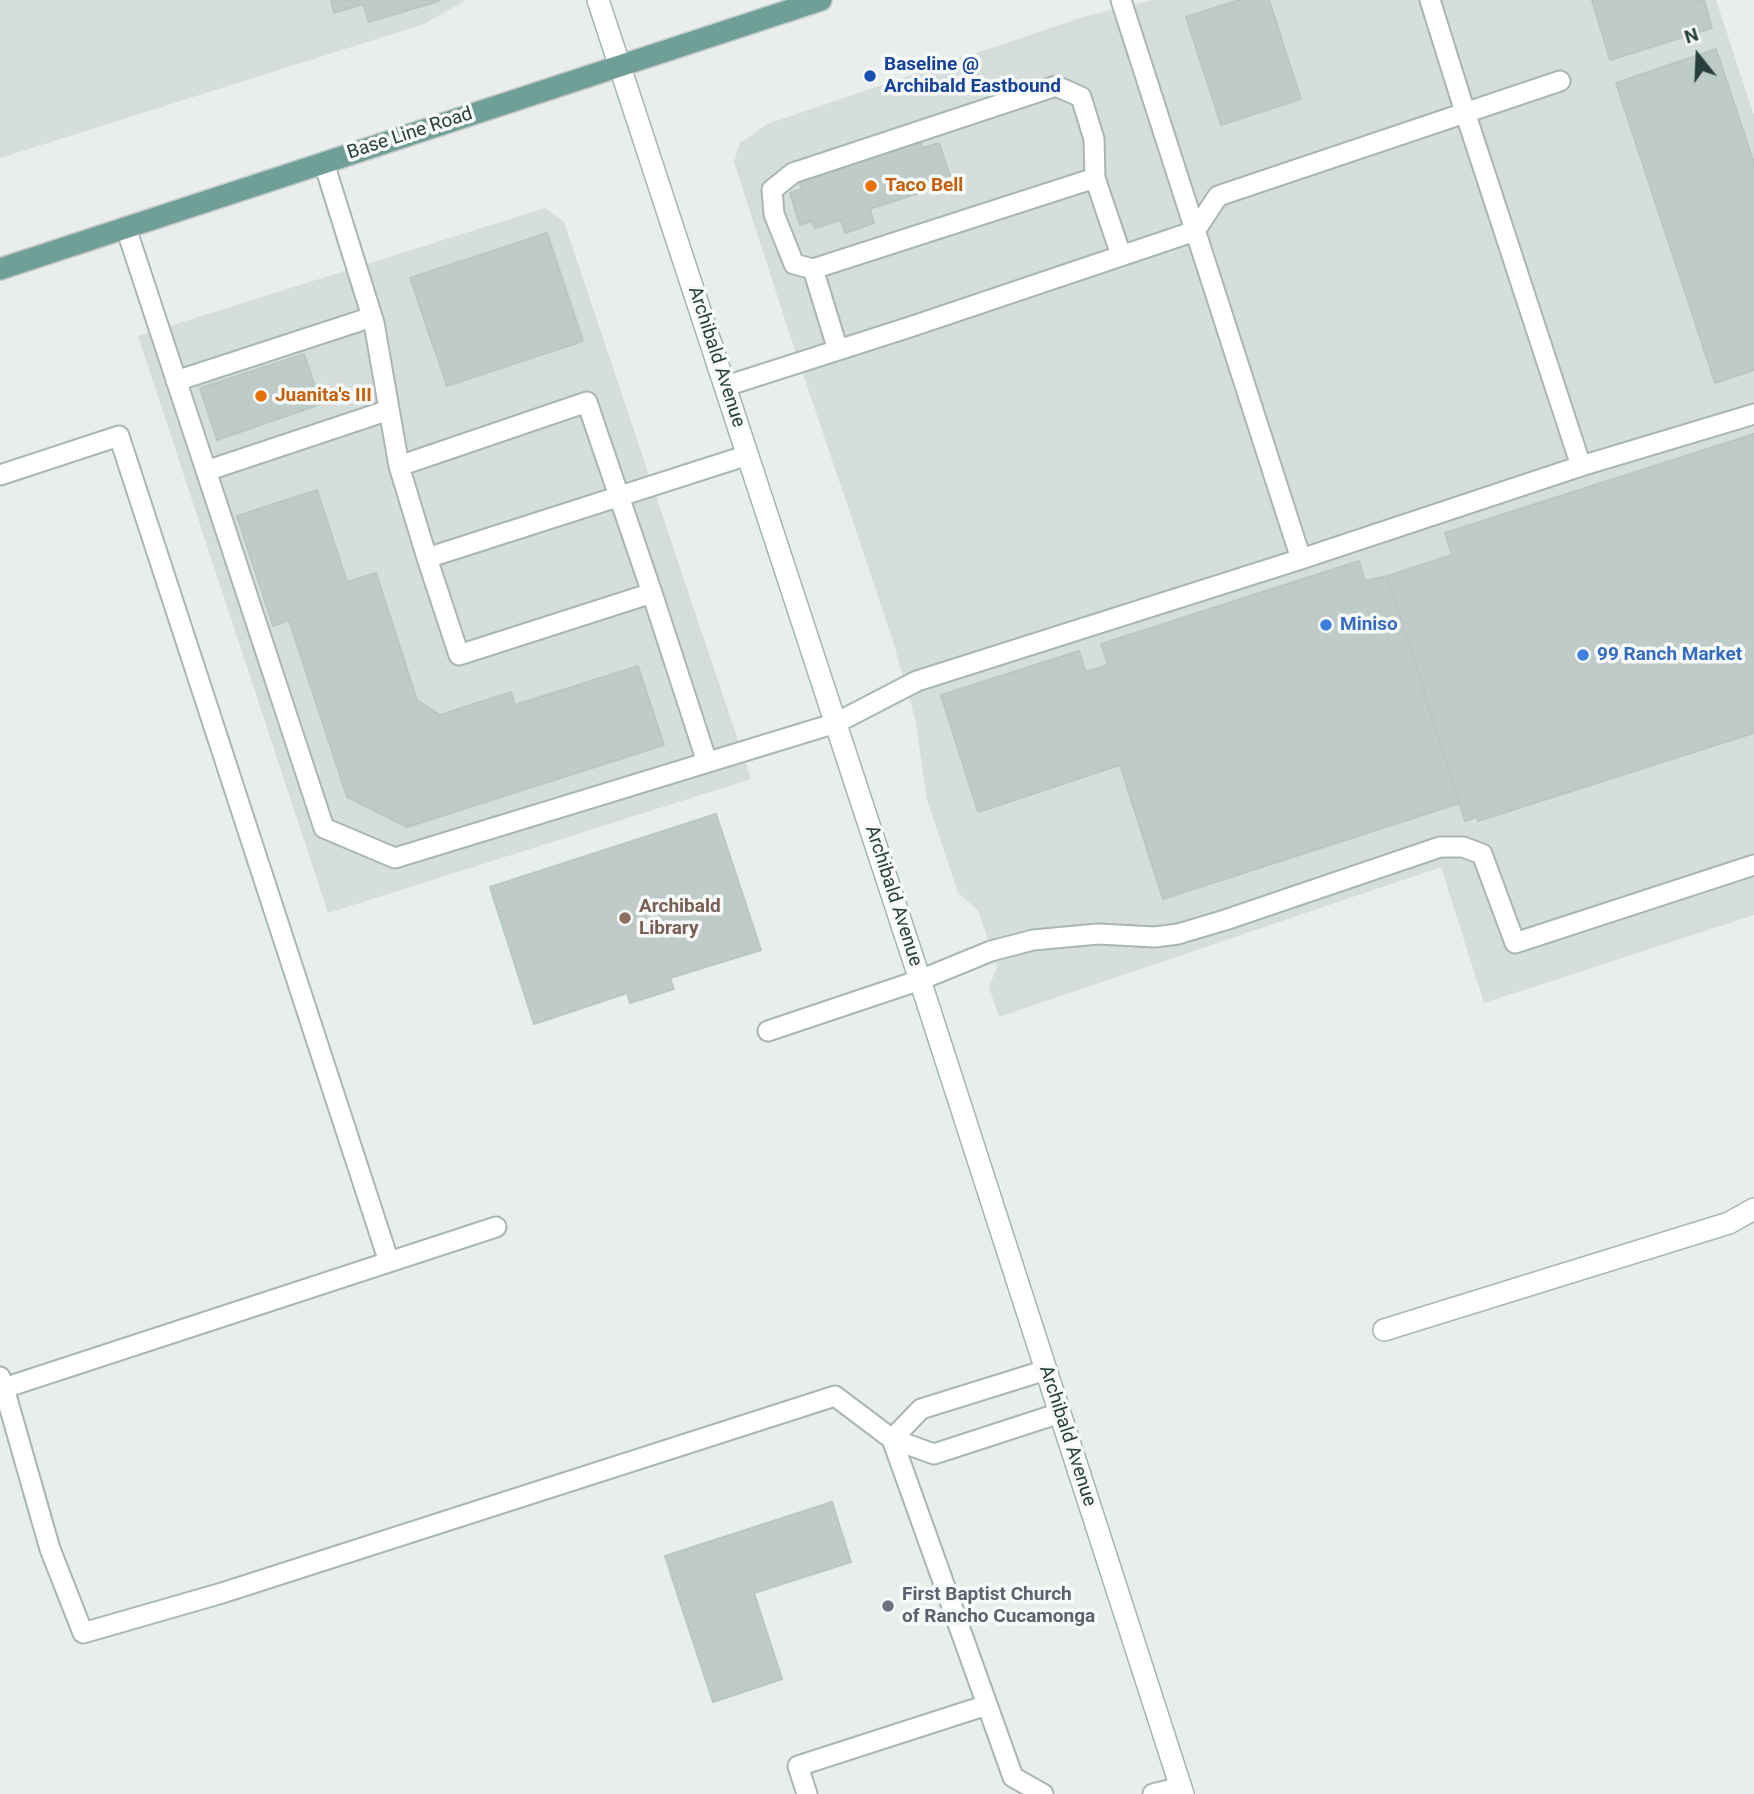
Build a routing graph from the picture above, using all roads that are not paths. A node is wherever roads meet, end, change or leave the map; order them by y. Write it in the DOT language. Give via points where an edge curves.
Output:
graph roads {
  1 [pos="598,0"];
  2 [pos="821,0"];
  3 [pos="1121,0"];
  4 [pos="1430,0"];
  5 [pos="621,65"];
  6 [pos="1560,81"];
  7 [pos="1465,113"];
  8 [pos="324,163"];
  9 [pos="1095,178"];
  10 [pos="126,228"];
  11 [pos="1195,231"];
  12 [pos="1122,256"];
  13 [pos="0,269"];
  14 [pos="813,269"];
  15 [pos="372,317"];
  16 [pos="838,349"];
  17 [pos="176,381"];
  18 [pos="726,386"];
  19 [pos="389,410"];
  20 [pos="1754,414"];
  21 [pos="748,455"];
  22 [pos="399,466"];
  23 [pos="1581,466"];
  24 [pos="206,471"];
  25 [pos="0,475"];
  26 [pos="620,496"];
  27 [pos="427,558"];
  28 [pos="1301,559"];
  29 [pos="652,593"];
  30 [pos="836,723"];
  31 [pos="707,762"];
  32 [pos="1754,865"];
  33 [pos="920,980"];
  34 [pos="768,1031"];
  35 [pos="1754,1209"];
  36 [pos="496,1227"];
  37 [pos="389,1262"];
  38 [pos="1384,1331"];
  39 [pos="1046,1370"];
  40 [pos="2,1382"];
  41 [pos="1060,1413"];
  42 [pos="892,1439"];
  43 [pos="987,1705"];
  44 [pos="1037,1790"];
  45 [pos="1182,1791"];
  46 [pos="807,1794"];
  47 [pos="1007,1794"];
  48 [pos="1153,1794"];
  1 -- 5 [label="main road, Archibald Avenue"];
  2 -- 5 [label="main road, Base Line Road"];
  3 -- 11 [label="lane"];
  4 -- 7 [label="lane"];
  5 -- 8 [label="main road, Base Line Road"];
  5 -- 18 [label="main road, Archibald Avenue"];
  6 -- 7 [label="lane"];
  7 -- 11 [label="lane" via="1218,196"];
  7 -- 23 [label="lane"];
  8 -- 10 [label="main road, Base Line Road"];
  8 -- 15 [label="lane"];
  9 -- 12 [label="lane"];
  9 -- 14 [label="lane"];
  9 -- 14 [label="lane" via="1094,139 1081,97 1056,86 793,173 772,190 774,214 794,264"];
  10 -- 13 [label="main road, Base Line Road"];
  10 -- 17 [label="lane"];
  11 -- 12 [label="lane"];
  11 -- 28 [label="lane"];
  12 -- 16 [label="lane"];
  14 -- 16 [label="lane"];
  15 -- 17 [label="lane"];
  15 -- 19 [label="lane"];
  16 -- 18 [label="lane"];
  17 -- 24 [label="lane"];
  18 -- 21 [label="main road, Archibald Avenue"];
  19 -- 22 [label="lane"];
  19 -- 24 [label="lane"];
  20 -- 23 [label="lane"];
  21 -- 26 [label="lane"];
  21 -- 30 [label="main road, Archibald Avenue"];
  22 -- 26 [label="lane" via="587,402"];
  22 -- 27 [label="lane"];
  23 -- 28 [label="lane"];
  24 -- 31 [label="lane" via="324,828 396,858"];
  25 -- 37 [label="lane" via="119,436"];
  26 -- 27 [label="lane"];
  26 -- 29 [label="lane"];
  27 -- 29 [label="lane" via="459,655"];
  28 -- 30 [label="lane" via="917,681"];
  29 -- 31 [label="lane"];
  30 -- 31 [label="lane"];
  30 -- 33 [label="main road, Archibald Avenue"];
  32 -- 33 [label="lane" via="1515,943 1482,853 1440,847 1178,934 1033,940 991,951"];
  33 -- 34 [label="lane"];
  33 -- 39 [label="main road, Archibald Avenue"];
  35 -- 38 [label="main road" via="1729,1223"];
  36 -- 37 [label="lane"];
  37 -- 40 [label="lane"];
  39 -- 41 [label="main road, Archibald Avenue"];
  39 -- 42 [label="lane" via="921,1409"];
  40 -- 42 [label="lane" via="50,1549 83,1633 222,1593 835,1396"];
  41 -- 42 [label="lane" via="934,1454"];
  41 -- 45 [label="main road, Archibald Avenue"];
  42 -- 43 [label="lane"];
  43 -- 44 [label="lane" via="1013,1777"];
  43 -- 46 [label="lane" via="798,1766"];
  44 -- 47 [label="lane"];
  45 -- 48 [label="lane"];
}
